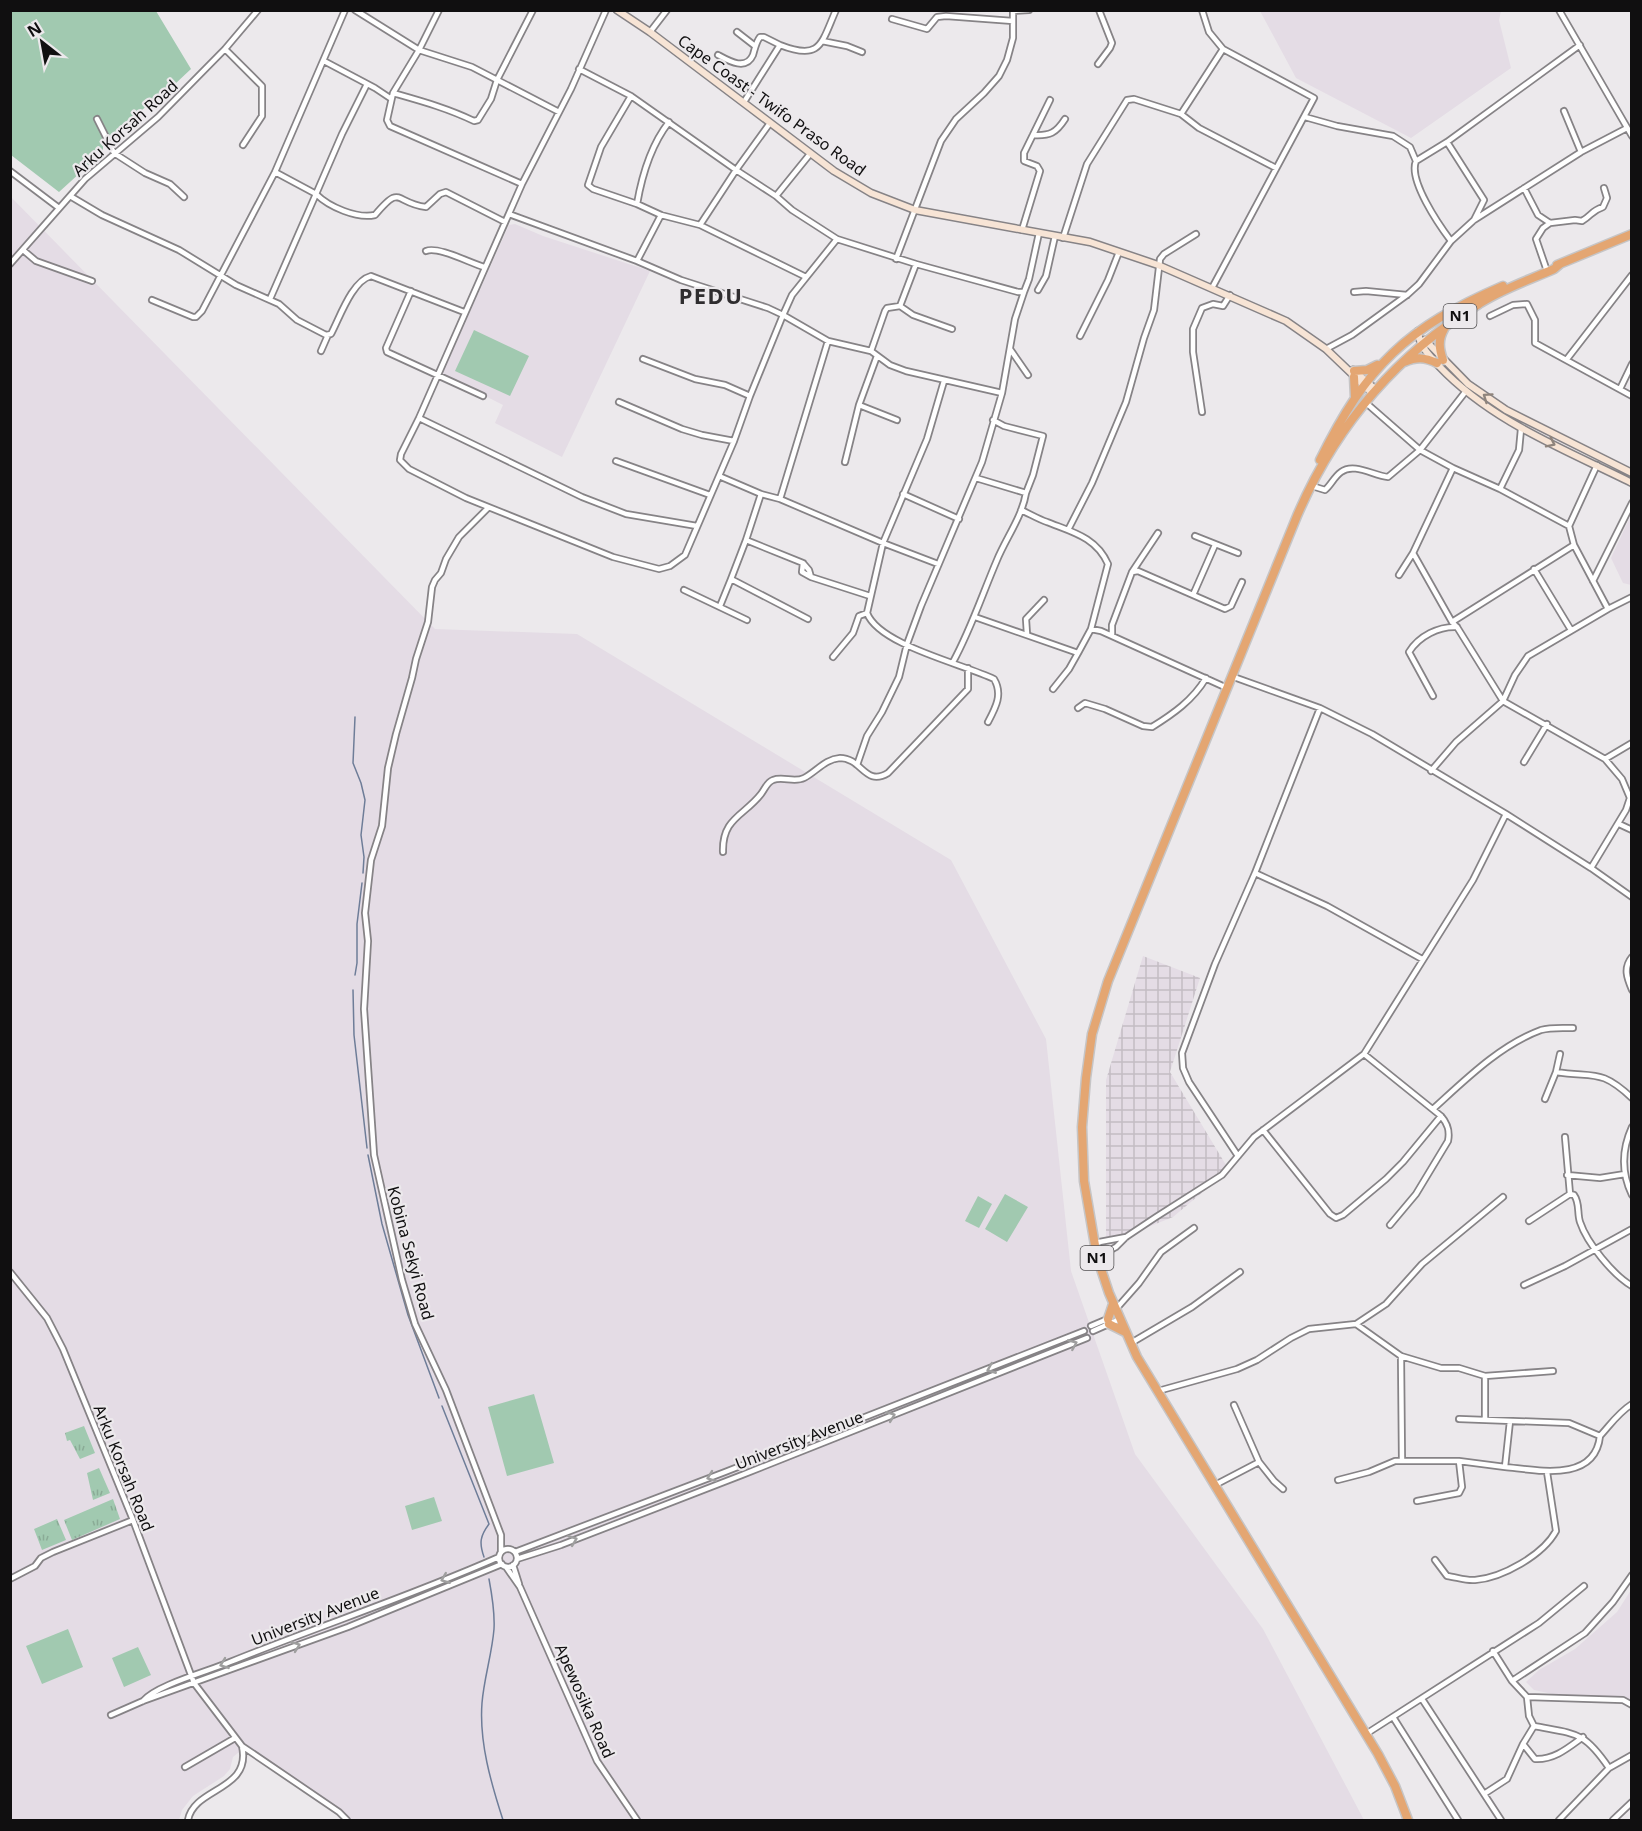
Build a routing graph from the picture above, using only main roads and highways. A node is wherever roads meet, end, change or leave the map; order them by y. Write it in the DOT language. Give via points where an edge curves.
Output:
graph roads {
  1 [pos="617,10"];
  2 [pos="628,13"];
  3 [pos="1632,234"];
  4 [pos="1560,264"];
  5 [pos="1446,325"];
  6 [pos="1419,339"];
  7 [pos="1440,362"];
  8 [pos="1380,364"];
  9 [pos="1401,364"];
  10 [pos="1352,372"];
  11 [pos="1365,384"];
  12 [pos="1373,391"];
  13 [pos="1355,397"];
  14 [pos="1506,410"];
  15 [pos="1501,417"];
  16 [pos="1632,473"];
  17 [pos="1632,483"];
  18 [pos="1303,502"];
  19 [pos="1117,1312"];
  20 [pos="1126,1333"];
  21 [pos="1408,1821"];
  1 -- 2 [label="main road, Cape Coast - Twifo Praso Road"];
  2 -- 10 [label="main road, Cape Coast - Twifo Praso Road" via="810,154 871,193 915,210 1090,242 1158,265 1286,321"];
  3 -- 4 [label="highway, N1"];
  4 -- 5 [label="highway, N1" via="1481,302"];
  4 -- 6 [label="highway, N1" via="1448,311"];
  5 -- 6 [label="highway, N1"];
  5 -- 7 [label="highway" via="1440,340"];
  6 -- 7 [label="main road"];
  6 -- 8 [label="highway, N1"];
  6 -- 9 [label="highway, N1"];
  7 -- 9 [label="highway" via="1419,357"];
  14 -- 7 [label="main road, one-way"];
  7 -- 15 [label="main road" via="1466,391"];
  8 -- 10 [label="highway"];
  8 -- 11 [label="highway, N1"];
  9 -- 12 [label="highway, N1"];
  10 -- 11 [label="main road, Cape Coast - Twifo Praso Road"];
  10 -- 13 [label="highway"];
  11 -- 12 [label="main road, Cape Coast - Twifo Praso Road"];
  11 -- 13 [label="highway, N1"];
  12 -- 18 [label="highway, N1" via="1336,443"];
  13 -- 18 [label="highway, N1" via="1324,452"];
  14 -- 15 [label="main road"];
  14 -- 16 [label="main road"];
  15 -- 17 [label="main road, one-way"];
  18 -- 19 [label="highway, N1" via="1118,952 1092,1034 1083,1101 1085,1191 1097,1257"];
  19 -- 20 [label="highway, N1"];
  19 -- 20 [label="highway" via="1108,1322"];
  20 -- 21 [label="highway, N1" via="1156,1391 1390,1775"];
}
